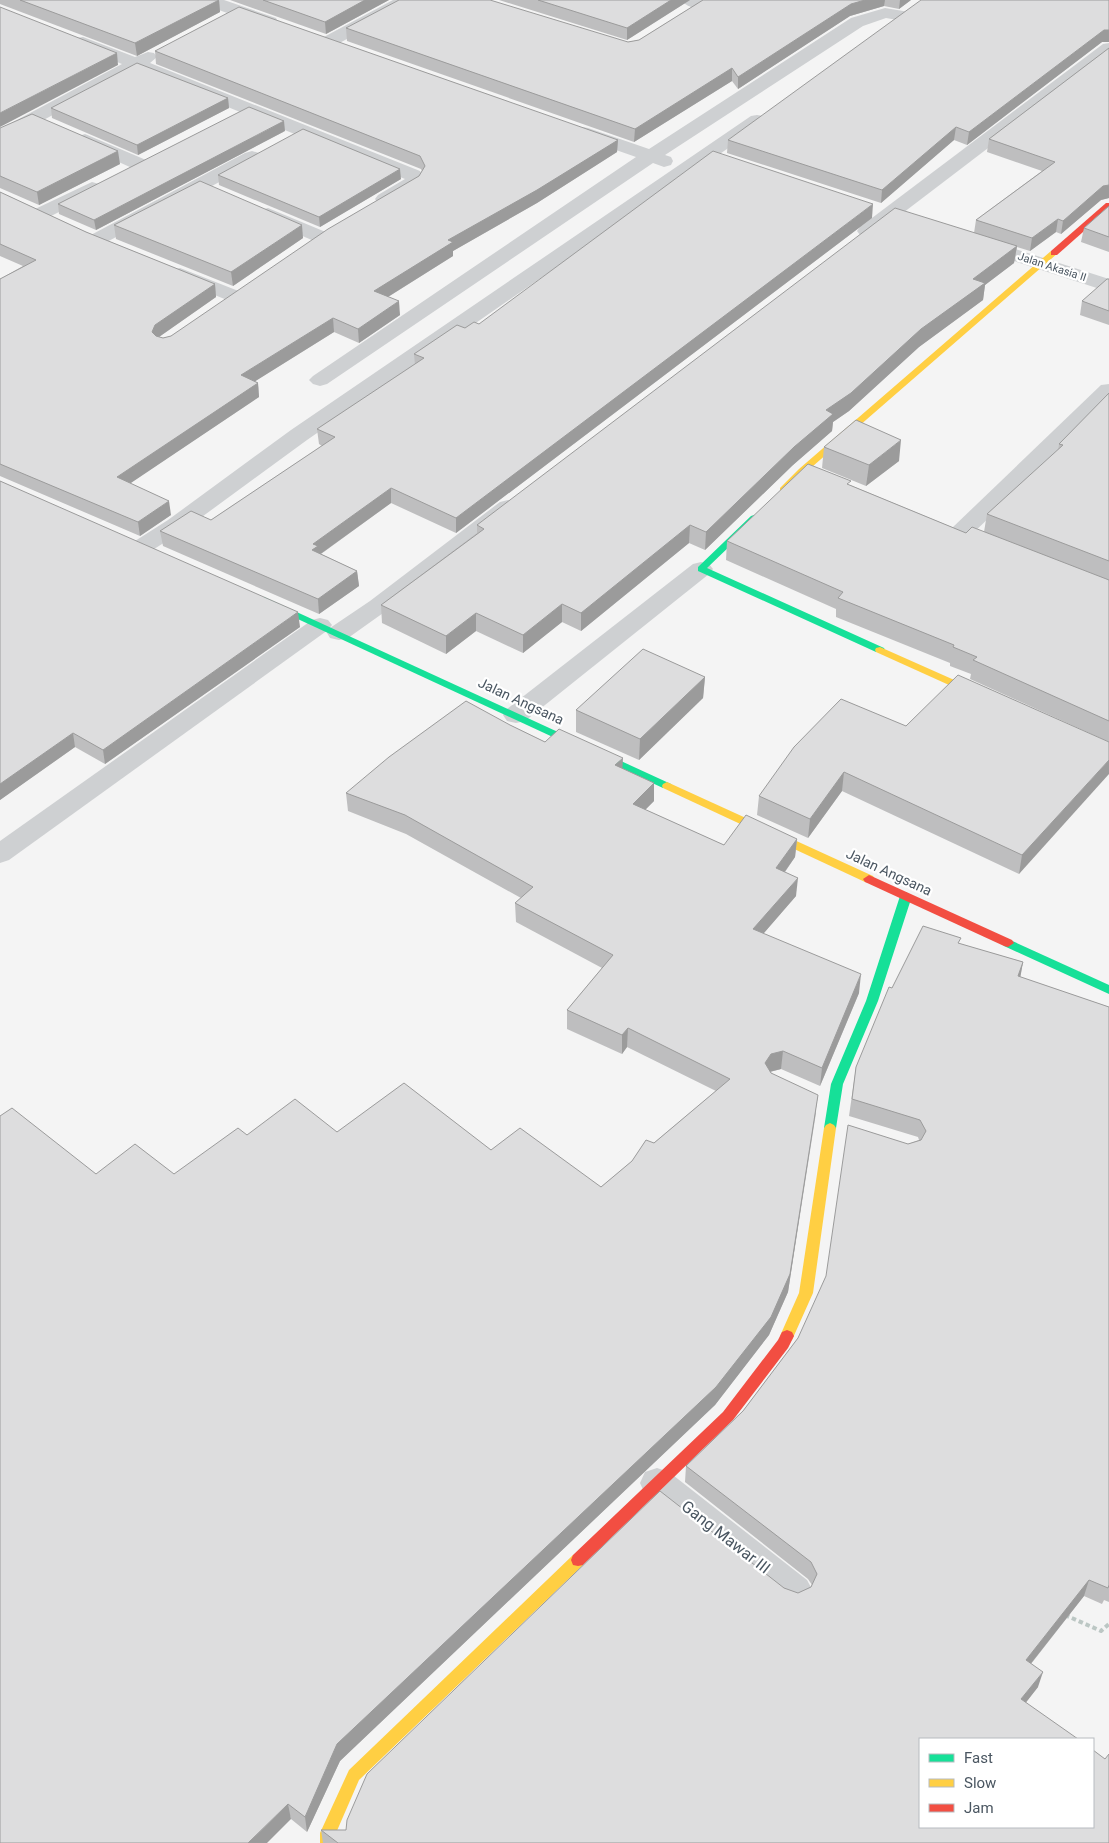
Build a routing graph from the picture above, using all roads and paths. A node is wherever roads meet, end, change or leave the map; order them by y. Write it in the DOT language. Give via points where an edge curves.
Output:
graph roads {
  1 [pos="208,0"];
  2 [pos="405,0"];
  3 [pos="239,11"];
  4 [pos="222,20"];
  5 [pos="283,27"];
  6 [pos="881,31"];
  7 [pos="64,34"];
  8 [pos="310,36"];
  9 [pos="328,42"];
  10 [pos="1109,48"];
  11 [pos="346,49"];
  12 [pos="162,50"];
  13 [pos="137,63"];
  14 [pos="249,108"];
  15 [pos="772,110"];
  16 [pos="33,118"];
  17 [pos="224,121"];
  18 [pos="51,126"];
  19 [pos="567,127"];
  20 [pos="304,130"];
  21 [pos="68,133"];
  22 [pos="0,136"];
  23 [pos="156,155"];
  24 [pos="709,155"];
  25 [pos="651,156"];
  26 [pos="733,163"];
  27 [pos="139,164"];
  28 [pos="688,169"];
  29 [pos="1109,205"];
  30 [pos="252,207"];
  31 [pos="370,207"];
  32 [pos="80,232"];
  33 [pos="321,237"];
  34 [pos="966,239"];
  35 [pos="850,244"];
  36 [pos="122,251"];
  37 [pos="1042,264"];
  38 [pos="166,269"];
  39 [pos="1109,286"];
  40 [pos="233,297"];
  41 [pos="320,380"];
  42 [pos="1109,390"];
  43 [pos="520,497"];
  44 [pos="774,499"];
  45 [pos="760,513"];
  46 [pos="960,533"];
  47 [pos="143,546"];
  48 [pos="701,569"];
  49 [pos="249,593"];
  50 [pos="329,629"];
  51 [pos="993,701"];
  52 [pos="516,715"];
  53 [pos="0,854"];
  54 [pos="906,896"];
  55 [pos="1109,990"];
  56 [pos="807,1094"];
  57 [pos="832,1115"];
  58 [pos="860,1133"];
  59 [pos="658,1483"];
  60 [pos="795,1591"];
  61 [pos="1061,1613"];
  62 [pos="1109,1624"];
  63 [pos="328,1843"];
  1 -- 3 [label="street"];
  2 -- 9 [label="street"];
  3 -- 4 [label="street"];
  3 -- 5 [label="street"];
  6 -- 25 [label="street" via="908,12 884,14 858,22"];
  7 -- 13 [label="street"];
  8 -- 9 [label="street"];
  9 -- 11 [label="street"];
  10 -- 35 [label="street" via="1092,70"];
  12 -- 13 [label="street"];
  13 -- 14 [label="street"];
  13 -- 16 [label="street"];
  14 -- 17 [label="street"];
  14 -- 20 [label="street"];
  15 -- 24 [label="street"];
  16 -- 18 [label="street"];
  16 -- 22 [label="street"];
  19 -- 25 [label="street"];
  20 -- 31 [label="street" via="416,178"];
  20 -- 32 [label="street" via="208,188"];
  21 -- 27 [label="street"];
  23 -- 27 [label="street"];
  24 -- 26 [label="street"];
  24 -- 28 [label="street"];
  25 -- 28 [label="street"];
  25 -- 41 [label="street"];
  27 -- 32 [label="street" via="32,211"];
  28 -- 47 [label="street"];
  29 -- 37 [label="street"];
  30 -- 33 [label="street"];
  32 -- 36 [label="street"];
  34 -- 37 [label="street, Jalan Akasia II"];
  37 -- 39 [label="street, Jalan Akasia II"];
  37 -- 44 [label="street" via="811,474"];
  38 -- 40 [label="street"];
  42 -- 46 [label="street"];
  43 -- 50 [label="street" via="378,606"];
  45 -- 48 [label="street"];
  48 -- 51 [label="street"];
  48 -- 52 [label="street"];
  49 -- 50 [label="street, Jalan Angsana"];
  50 -- 52 [label="street, Jalan Angsana"];
  50 -- 53 [label="street"];
  52 -- 54 [label="street, Jalan Angsana"];
  54 -- 55 [label="street, Jalan Angsana"];
  54 -- 57 [label="street" via="872,1001 837,1084"];
  56 -- 57 [label="street"];
  57 -- 58 [label="street"];
  57 -- 59 [label="street" via="806,1293 783,1344 728,1416"];
  59 -- 60 [label="street, Gang Mawar III"];
  59 -- 63 [label="street" via="354,1776 328,1833"];
  61 -- 62 [label="path" via="1101,1631"];
}
